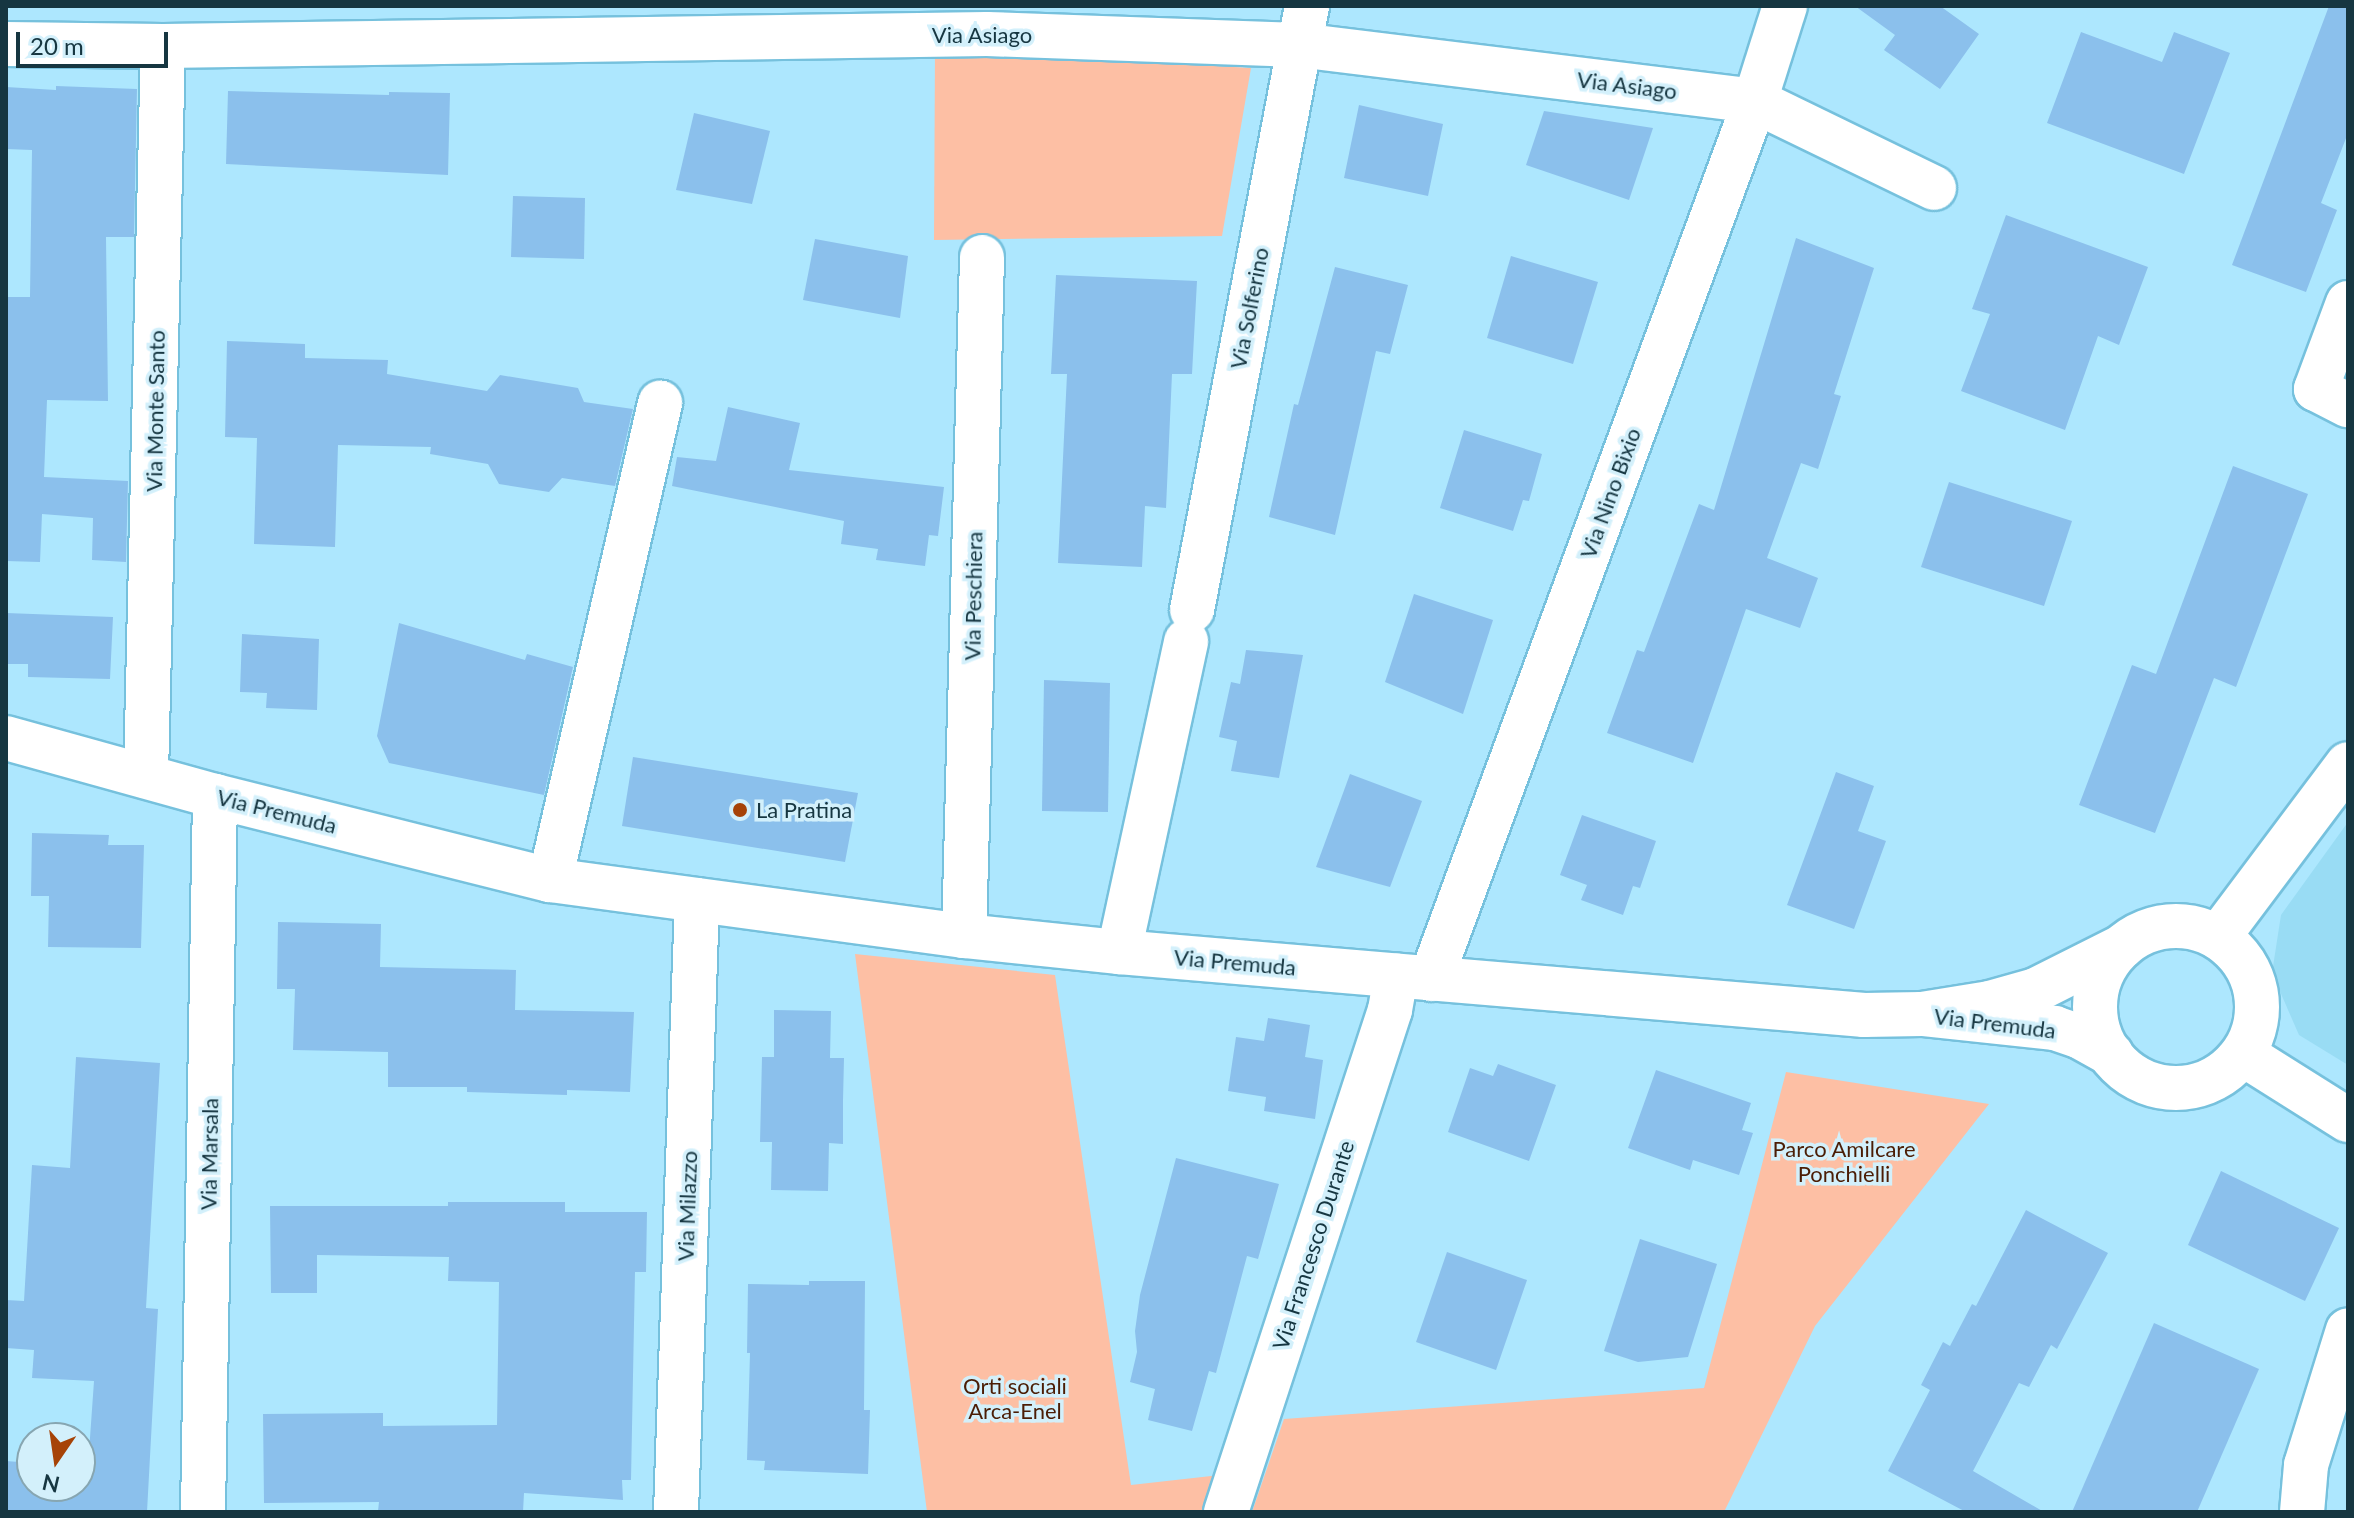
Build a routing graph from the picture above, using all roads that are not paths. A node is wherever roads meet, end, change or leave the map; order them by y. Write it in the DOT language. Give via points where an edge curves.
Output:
graph roads {
  1 [pos="1785,6"];
  2 [pos="987,20"];
  3 [pos="1303,25"];
  4 [pos="6,44"];
  5 [pos="163,46"];
  6 [pos="1755,101"];
  7 [pos="1934,188"];
  8 [pos="982,257"];
  9 [pos="2348,303"];
  10 [pos="660,403"];
  11 [pos="2348,405"];
  12 [pos="6,738"];
  13 [pos="2348,764"];
  14 [pos="146,776"];
  15 [pos="215,796"];
  16 [pos="550,880"];
  17 [pos="697,900"];
  18 [pos="964,936"];
  19 [pos="2218,937"];
  20 [pos="2123,946"];
  21 [pos="1119,952"];
  22 [pos="1414,978"];
  23 [pos="1922,1014"];
  24 [pos="2111,1054"];
  25 [pos="2243,1054"];
  26 [pos="2348,1120"];
  27 [pos="2348,1330"];
  28 [pos="203,1512"];
  29 [pos="676,1512"];
  30 [pos="1226,1512"];
  31 [pos="2302,1512"];
  1 -- 6 [label="street, Via Nino Bixio"];
  2 -- 3 [label="street, Via Asiago"];
  2 -- 5 [label="street, Via Asiago"];
  3 -- 6 [label="street, Via Asiago"];
  3 -- 21 [label="street, Via Solferino" via="1189,626"];
  4 -- 5 [label="street, Via Asiago"];
  5 -- 14 [label="street, Via Monte Santo"];
  6 -- 7 [label="street, Via Asiago"];
  6 -- 22 [label="street, Via Nino Bixio"];
  8 -- 18 [label="street, Via Peschiera"];
  9 -- 11 [label="street" via="2316,389"];
  10 -- 16 [label="street"];
  12 -- 14 [label="street, Via Premuda"];
  13 -- 19 [label="street"];
  14 -- 15 [label="street, Via Premuda"];
  15 -- 16 [label="street, Via Premuda"];
  15 -- 28 [label="street, Via Marsala"];
  16 -- 17 [label="street, Via Premuda"];
  17 -- 18 [label="street, Via Premuda"];
  17 -- 29 [label="street, Via Milazzo"];
  18 -- 21 [label="street, Via Premuda"];
  19 -- 20 [label="street, Via Premuda" via="2169,926 2144,932"];
  19 -- 25 [label="street" via="2238,954 2252,977 2258,1003 2255,1029"];
  20 -- 23 [label="street, Via Premuda" via="2036,990"];
  20 -- 24 [label="street, Via Premuda" via="2106,965 2097,989 2095,1013"];
  21 -- 22 [label="street, Via Premuda"];
  22 -- 23 [label="street, Via Premuda" via="1864,1015"];
  22 -- 30 [label="street, Via Francesco Durante" via="1390,1010"];
  23 -- 24 [label="street, Via Premuda" via="2055,1028"];
  24 -- 25 [label="street, Via Premuda" via="2132,1075 2180,1088 2204,1083"];
  25 -- 26 [label="street"];
  27 -- 31 [label="street" via="2306,1465"];
}
